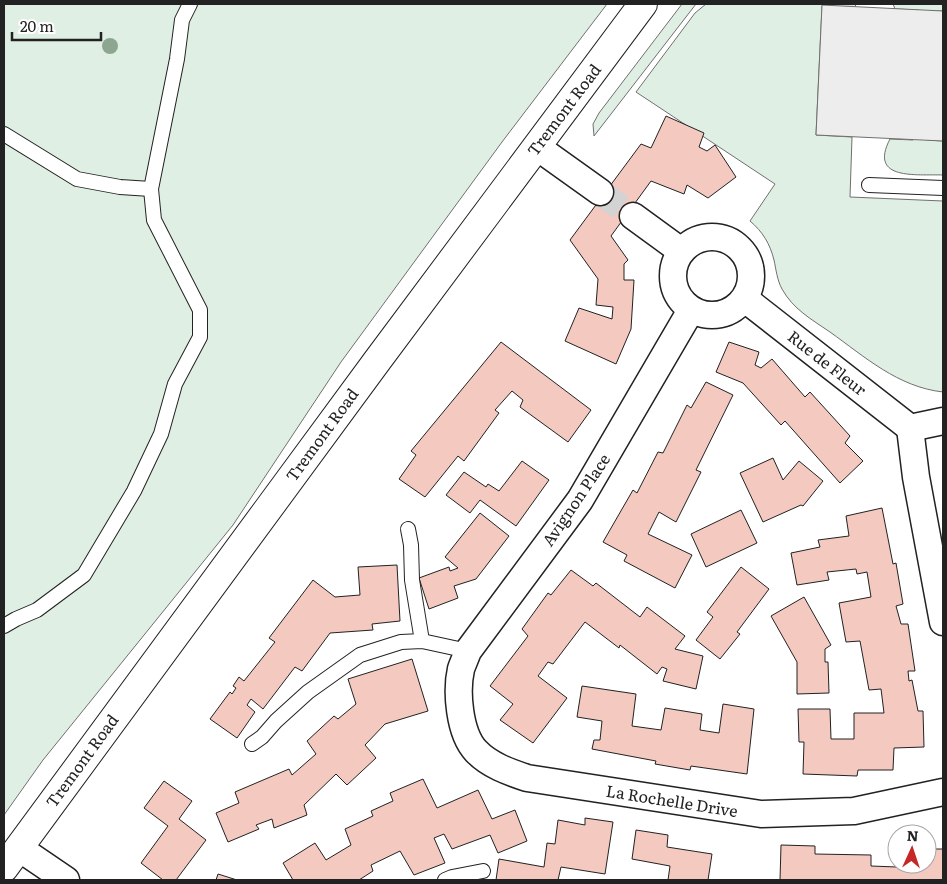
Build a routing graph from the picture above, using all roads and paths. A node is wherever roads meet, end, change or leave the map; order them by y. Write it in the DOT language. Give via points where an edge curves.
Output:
graph roads {
  1 [pos="190,4"];
  2 [pos="643,4"];
  3 [pos="4,134"];
  4 [pos="537,147"];
  5 [pos="869,185"];
  6 [pos="943,188"];
  7 [pos="151,189"];
  8 [pos="600,192"];
  9 [pos="632,216"];
  10 [pos="681,251"];
  11 [pos="744,298"];
  12 [pos="691,310"];
  13 [pos="943,421"];
  14 [pos="910,428"];
  15 [pos="408,529"];
  16 [pos="943,622"];
  17 [pos="4,626"];
  18 [pos="422,641"];
  19 [pos="468,651"];
  20 [pos="459,686"];
  21 [pos="252,744"];
  22 [pos="943,792"];
  23 [pos="11,858"];
  24 [pos="484,871"];
  25 [pos="66,880"];
  26 [pos="445,880"];
  1 -- 7 [label="lane" via="182,20"];
  2 -- 4 [label="main road, Tremont Road"];
  3 -- 7 [label="lane" via="77,179"];
  4 -- 8 [label="street"];
  4 -- 23 [label="main road, Tremont Road"];
  5 -- 6 [label="lane"];
  7 -- 17 [label="lane" via="154,220 200,310 200,338 175,384 161,434 134,491 84,575 36,610"];
  9 -- 10 [label="street"];
  10 -- 11 [label="street" via="697,239 717,236 736,244 748,260 752,280"];
  10 -- 12 [label="street" via="672,272 676,294"];
  11 -- 12 [label="street" via="730,312 710,316"];
  11 -- 14 [label="street, Rue de Fleur"];
  12 -- 19 [label="street, Avignon Place" via="580,500"];
  13 -- 14 [label="street"];
  14 -- 16 [label="street"];
  15 -- 18 [label="lane"];
  18 -- 19 [label="lane"];
  18 -- 21 [label="lane" via="401,642 360,655 308,692"];
  19 -- 20 [label="street, Avignon Place"];
  20 -- 22 [label="street, La Rochelle Drive" via="460,710 466,734 475,751 508,772 527,778 761,814 854,811"];
  23 -- 25 [label="street"];
  24 -- 26 [label="lane"];
}
